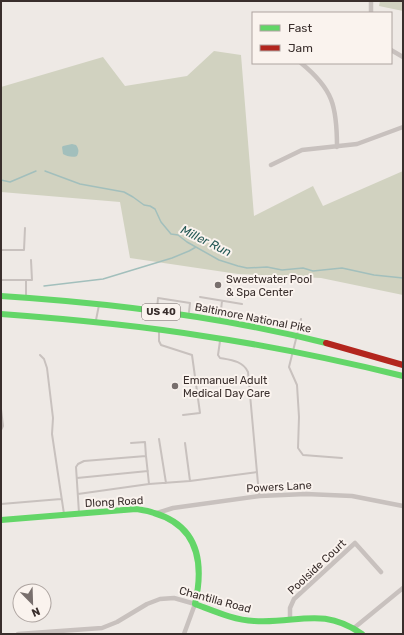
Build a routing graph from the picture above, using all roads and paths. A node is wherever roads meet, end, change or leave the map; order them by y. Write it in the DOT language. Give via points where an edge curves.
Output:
graph roads {
  1 [pos="371,1"];
  2 [pos="371,12"];
  3 [pos="392,50"];
  4 [pos="403,56"];
  5 [pos="302,64"];
  6 [pos="403,127"];
  7 [pos="337,147"];
  8 [pos="271,165"];
  9 [pos="25,228"];
  10 [pos="1,250"];
  11 [pos="31,260"];
  12 [pos="1,280"];
  13 [pos="26,280"];
  14 [pos="1,296"];
  15 [pos="26,297"];
  16 [pos="200,297"];
  17 [pos="222,301"];
  18 [pos="99,303"];
  19 [pos="242,304"];
  20 [pos="156,311"];
  21 [pos="1,314"];
  22 [pos="189,316"];
  23 [pos="301,319"];
  24 [pos="220,320"];
  25 [pos="96,322"];
  26 [pos="159,330"];
  27 [pos="297,335"];
  28 [pos="220,338"];
  29 [pos="293,352"];
  30 [pos="40,355"];
  31 [pos="403,365"];
  32 [pos="403,376"];
  33 [pos="1,409"];
  34 [pos="183,415"];
  35 [pos="1,430"];
  36 [pos="159,439"];
  37 [pos="131,443"];
  38 [pos="185,443"];
  39 [pos="146,457"];
  40 [pos="342,458"];
  41 [pos="148,472"];
  42 [pos="257,472"];
  43 [pos="77,478"];
  44 [pos="190,481"];
  45 [pos="166,483"];
  46 [pos="149,484"];
  47 [pos="78,494"];
  48 [pos="260,496"];
  49 [pos="62,499"];
  50 [pos="1,504"];
  51 [pos="403,506"];
  52 [pos="156,512"];
  53 [pos="79,514"];
  54 [pos="64,516"];
  55 [pos="1,520"];
  56 [pos="382,572"];
  57 [pos="403,588"];
  58 [pos="195,604"];
  59 [pos="290,619"];
  60 [pos="354,628"];
  61 [pos="18,634"];
  62 [pos="184,634"];
  63 [pos="362,634"];
  1 -- 2 [label="street"];
  3 -- 4 [label="street"];
  5 -- 7 [label="street" via="321,81 332,100 337,121"];
  6 -- 7 [label="street" via="357,144"];
  7 -- 8 [label="street" via="302,150"];
  9 -- 10 [label="lane" via="24,250"];
  11 -- 13 [label="lane" via="32,280"];
  12 -- 13 [label="lane"];
  13 -- 15 [label="lane"];
  14 -- 15 [label="main road, Baltimore National Pike / US 40"];
  15 -- 18 [label="main road, Baltimore National Pike / US 40"];
  16 -- 17 [label="lane"];
  17 -- 19 [label="lane"];
  17 -- 24 [label="lane"];
  18 -- 20 [label="main road, Baltimore National Pike / US 40"];
  18 -- 25 [label="lane"];
  20 -- 22 [label="main road, Baltimore National Pike / US 40"];
  20 -- 22 [label="lane" via="158,298 190,304"];
  21 -- 25 [label="main road, US 40"];
  22 -- 24 [label="main road, Baltimore National Pike / US 40"];
  23 -- 27 [label="lane"];
  24 -- 27 [label="main road, Baltimore National Pike / US 40"];
  25 -- 26 [label="main road, US 40"];
  26 -- 28 [label="main road, US 40"];
  26 -- 34 [label="lane" via="161,345 192,354 200,413"];
  27 -- 29 [label="lane"];
  27 -- 31 [label="main road, Baltimore National Pike / US 40"];
  28 -- 29 [label="main road, US 40"];
  28 -- 42 [label="lane" via="220,358 239,362 248,372"];
  29 -- 32 [label="main road, US 40"];
  29 -- 40 [label="lane" via="289,367 297,385 298,448 303,455"];
  30 -- 49 [label="lane" via="47,368 53,418 52,434"];
  33 -- 35 [label="lane"];
  36 -- 45 [label="lane"];
  37 -- 39 [label="lane" via="145,442"];
  38 -- 44 [label="lane"];
  39 -- 41 [label="lane"];
  39 -- 43 [label="lane" via="84,461 76,467"];
  41 -- 43 [label="lane"];
  41 -- 46 [label="lane"];
  42 -- 44 [label="lane"];
  42 -- 48 [label="lane"];
  43 -- 47 [label="lane"];
  44 -- 45 [label="lane"];
  45 -- 46 [label="lane"];
  46 -- 47 [label="lane"];
  47 -- 53 [label="lane"];
  48 -- 51 [label="street, Powers Lane" via="329,494"];
  48 -- 52 [label="street, Powers Lane"];
  49 -- 50 [label="lane"];
  49 -- 54 [label="lane"];
  52 -- 53 [label="main road, Dlong Road" via="136,509"];
  52 -- 58 [label="main road, Dlong Road" via="182,528 194,545 201,571"];
  53 -- 54 [label="main road, Dlong Road"];
  54 -- 55 [label="main road, Dlong Road"];
  56 -- 59 [label="street, Poolside Court" via="355,543 294,599 290,608"];
  57 -- 60 [label="street"];
  58 -- 59 [label="main road, Chantilla Road" via="245,620"];
  58 -- 61 [label="street, Chantilla Road" via="174,598 160,599 102,628"];
  58 -- 62 [label="street, Dlong Road"];
  59 -- 60 [label="main road, Chantilla Road" via="332,618"];
  60 -- 63 [label="main road, Chantilla Road"];
}
